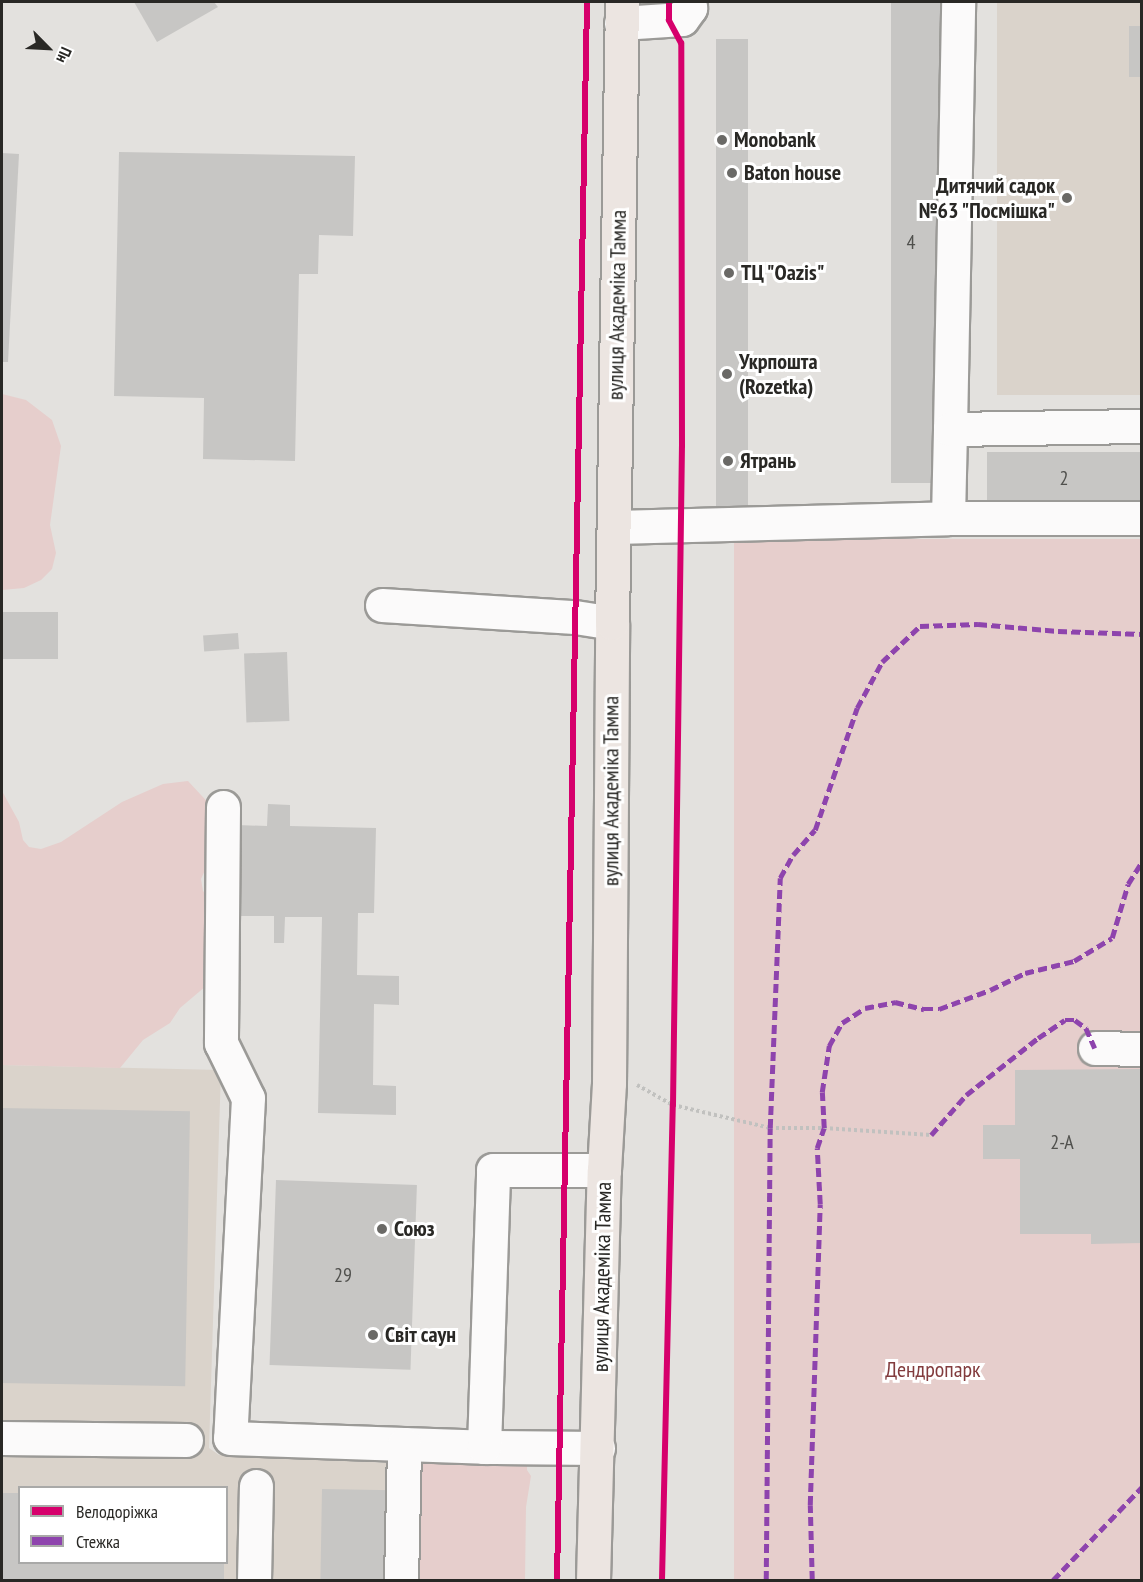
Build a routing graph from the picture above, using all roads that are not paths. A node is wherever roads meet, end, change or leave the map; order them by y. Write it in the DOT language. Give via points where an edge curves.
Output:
graph roads {
  1 [pos="689,2"];
  2 [pos="958,2"];
  3 [pos="622,12"];
  4 [pos="1142,426"];
  5 [pos="950,429"];
  6 [pos="948,518"];
  7 [pos="1142,518"];
  8 [pos="615,527"];
  9 [pos="382,605"];
  10 [pos="612,623"];
  11 [pos="223,807"];
  12 [pos="1095,1048"];
  13 [pos="1142,1049"];
  14 [pos="604,1170"];
  15 [pos="2,1438"];
  16 [pos="186,1440"];
  17 [pos="404,1444"];
  18 [pos="484,1447"];
  19 [pos="598,1448"];
  20 [pos="256,1486"];
  21 [pos="254,1581"];
  22 [pos="401,1581"];
  23 [pos="593,1581"];
  1 -- 3 [label="lane" via="690,8 682,19"];
  2 -- 5 [label="lane"];
  3 -- 8 [label="main road, вулиця Академіка Тамма"];
  4 -- 5 [label="lane"];
  5 -- 6 [label="lane"];
  6 -- 7 [label="lane"];
  6 -- 8 [label="lane"];
  8 -- 10 [label="main road, вулиця Академіка Тамма"];
  9 -- 10 [label="lane" via="575,617"];
  10 -- 14 [label="main road, вулиця Академіка Тамма" via="609,1083"];
  11 -- 17 [label="lane" via="221,1043 248,1098 230,1438"];
  12 -- 13 [label="lane"];
  14 -- 18 [label="lane" via="493,1170"];
  14 -- 19 [label="main road, вулиця Академіка Тамма"];
  15 -- 16 [label="lane"];
  17 -- 18 [label="lane"];
  17 -- 22 [label="lane"];
  18 -- 19 [label="lane"];
  19 -- 23 [label="main road, вулиця Академіка Тамма"];
  20 -- 21 [label="lane"];
}
